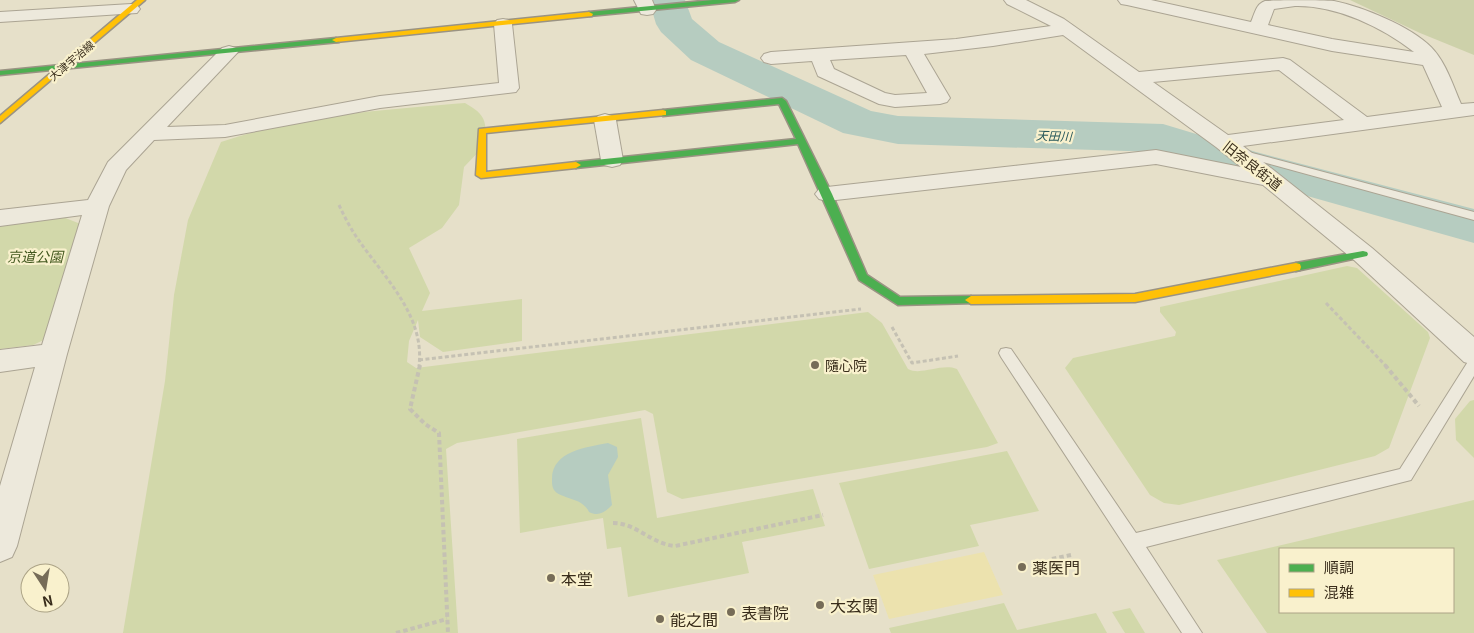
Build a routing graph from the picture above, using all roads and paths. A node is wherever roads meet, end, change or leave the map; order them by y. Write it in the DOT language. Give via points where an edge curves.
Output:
graph roads {
  1 [pos="734,0"];
  2 [pos="1013,0"];
  3 [pos="1127,0"];
  4 [pos="136,4"];
  5 [pos="645,5"];
  6 [pos="0,17"];
  7 [pos="503,24"];
  8 [pos="1258,28"];
  9 [pos="1067,29"];
  10 [pos="912,49"];
  11 [pos="230,52"];
  12 [pos="819,55"];
  13 [pos="771,58"];
  14 [pos="1431,60"];
  15 [pos="62,68"];
  16 [pos="0,73"];
  17 [pos="1134,78"];
  18 [pos="1464,110"];
  19 [pos="0,120"];
  20 [pos="605,120"];
  21 [pos="1360,122"];
  22 [pos="148,134"];
  23 [pos="800,141"];
  24 [pos="1235,150"];
  25 [pos="612,160"];
  26 [pos="1274,181"];
  27 [pos="827,194"];
  28 [pos="339,205"];
  29 [pos="97,206"];
  30 [pos="1474,216"];
  31 [pos="0,218"];
  32 [pos="1363,254"];
  33 [pos="1326,303"];
  34 [pos="862,309"];
  35 [pos="890,323"];
  36 [pos="1006,353"];
  37 [pos="53,354"];
  38 [pos="1474,354"];
  39 [pos="958,356"];
  40 [pos="419,360"];
  41 [pos="0,361"];
  42 [pos="1474,364"];
  43 [pos="1435,427"];
  44 [pos="823,515"];
  45 [pos="613,523"];
  46 [pos="1133,542"];
  47 [pos="0,546"];
  48 [pos="1071,555"];
  49 [pos="1052,559"];
  50 [pos="448,619"];
  51 [pos="396,633"];
  52 [pos="448,633"];
  53 [pos="1193,633"];
  1 -- 5 [label="street" via="680,7"];
  2 -- 9 [label="street, 旧奈良街道"];
  3 -- 8 [label="street"];
  4 -- 6 [label="street"];
  4 -- 15 [label="street, 大津宇治線"];
  5 -- 7 [label="street"];
  7 -- 11 [label="street"];
  7 -- 22 [label="street" via="509,88 380,102 225,131"];
  8 -- 14 [label="street" via="1332,45"];
  8 -- 14 [label="street" via="1266,6 1312,1 1328,4 1398,33 1426,51"];
  9 -- 10 [label="street"];
  9 -- 17 [label="street, 旧奈良街道"];
  10 -- 12 [label="street"];
  10 -- 12 [label="street" via="940,98 895,101 879,98 825,72"];
  11 -- 15 [label="street"];
  11 -- 22 [label="street"];
  12 -- 13 [label="street"];
  14 -- 18 [label="street"];
  15 -- 16 [label="street"];
  15 -- 19 [label="street, 大津宇治線"];
  17 -- 21 [label="street" via="1282,64"];
  17 -- 24 [label="street, 旧奈良街道"];
  18 -- 21 [label="street"];
  20 -- 23 [label="street" via="782,101"];
  20 -- 25 [label="street"];
  20 -- 25 [label="street" via="482,131 481,176"];
  21 -- 24 [label="street"];
  22 -- 29 [label="street" via="116,167"];
  23 -- 25 [label="street"];
  23 -- 27 [label="street"];
  24 -- 26 [label="street, 旧奈良街道"];
  24 -- 30 [label="lane"];
  26 -- 27 [label="street" via="1156,157"];
  26 -- 32 [label="street, 旧奈良街道"];
  27 -- 32 [label="street" via="863,277 898,301 1135,298"];
  28 -- 40 [label="path" via="362,246 404,301 415,332"];
  29 -- 31 [label="street"];
  29 -- 37 [label="street"];
  32 -- 38 [label="street, 旧奈良街道"];
  33 -- 43 [label="path" via="1389,369"];
  34 -- 40 [label="path"];
  35 -- 39 [label="path" via="912,363"];
  36 -- 46 [label="lane"];
  37 -- 41 [label="street"];
  37 -- 47 [label="street"];
  40 -- 50 [label="path" via="410,409 440,433"];
  42 -- 43 [label="lane"];
  43 -- 46 [label="lane" via="1404,475"];
  44 -- 45 [label="path" via="675,546 653,542 627,524"];
  46 -- 53 [label="lane"];
  48 -- 49 [label="path"];
  50 -- 51 [label="path"];
  50 -- 52 [label="path"];
}
